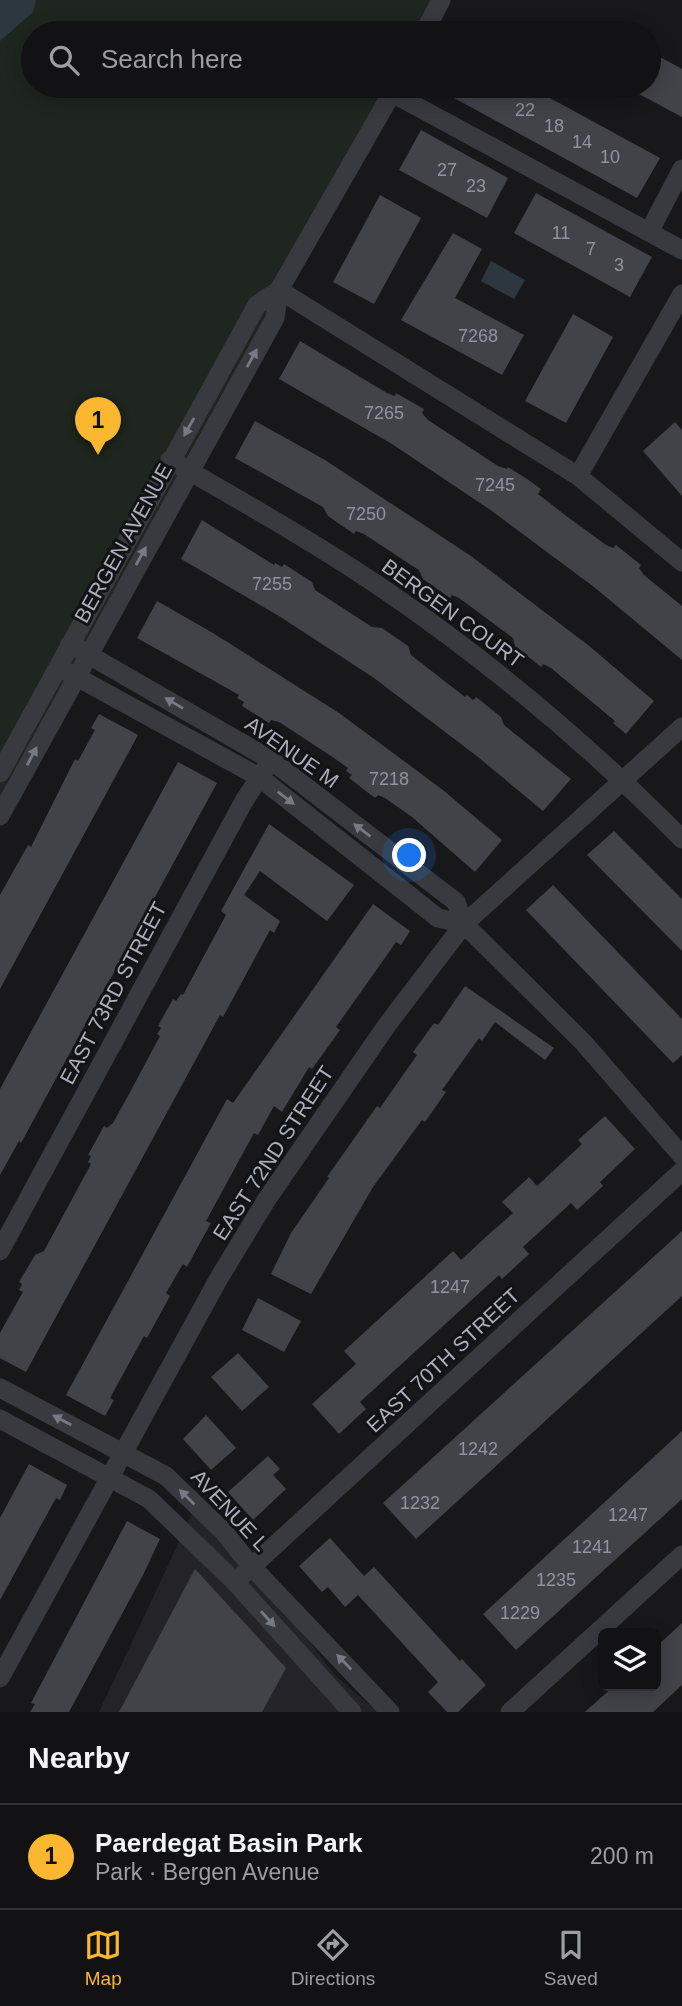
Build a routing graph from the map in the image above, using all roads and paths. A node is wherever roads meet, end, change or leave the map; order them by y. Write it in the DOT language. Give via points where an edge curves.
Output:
graph roads {
  1 [pos="441,0"];
  2 [pos="430,21"];
  3 [pos="389,98"];
  4 [pos="410,98"];
  5 [pos="682,169"];
  6 [pos="649,232"];
  7 [pos="682,250"];
  8 [pos="279,290"];
  9 [pos="682,294"];
  10 [pos="170,460"];
  11 [pos="189,471"];
  12 [pos="578,476"];
  13 [pos="682,562"];
  14 [pos="79,648"];
  15 [pos="66,672"];
  16 [pos="682,727"];
  17 [pos="271,760"];
  18 [pos="0,773"];
  19 [pos="259,777"];
  20 [pos="625,781"];
  21 [pos="0,816"];
  22 [pos="682,839"];
  23 [pos="464,924"];
  24 [pos="682,1156"];
  25 [pos="682,1171"];
  26 [pos="0,1251"];
  27 [pos="0,1388"];
  28 [pos="0,1419"];
  29 [pos="122,1452"];
  30 [pos="109,1476"];
  31 [pos="682,1555"];
  32 [pos="251,1566"];
  33 [pos="235,1582"];
  34 [pos="0,1678"];
  35 [pos="352,1712"];
  36 [pos="390,1712"];
  37 [pos="510,1712"];
  1 -- 2 [label="street"];
  3 -- 8 [label="street, BERGEN AVENUE"];
  4 -- 6 [label="street"];
  5 -- 6 [label="street"];
  6 -- 7 [label="street"];
  8 -- 10 [label="street, BERGEN AVENUE, one-way" via="257,305"];
  11 -- 8 [label="street, BERGEN AVENUE, one-way" via="275,318"];
  8 -- 12 [label="street"];
  9 -- 12 [label="street"];
  10 -- 11 [label="street, BERGEN COURT"];
  10 -- 14 [label="street, BERGEN AVENUE"];
  14 -- 11 [label="street, BERGEN AVENUE, one-way"];
  11 -- 20 [label="street, BERGEN COURT" via="301,536 434,625 508,680"];
  12 -- 13 [label="street"];
  14 -- 15 [label="street, BERGEN AVENUE"];
  17 -- 14 [label="street, AVENUE M, one-way"];
  15 -- 18 [label="street, BERGEN AVENUE"];
  15 -- 19 [label="street, AVENUE M"];
  21 -- 15 [label="street, BERGEN AVENUE, one-way"];
  16 -- 20 [label="street, EAST 72ND STREET"];
  17 -- 19 [label="street, EAST 73RD STREET"];
  23 -- 17 [label="street, AVENUE M, one-way" via="456,902"];
  19 -- 23 [label="street, AVENUE M, one-way" via="438,918"];
  19 -- 26 [label="street, EAST 73RD STREET"];
  20 -- 22 [label="street, BERGEN COURT"];
  20 -- 23 [label="street, EAST 72ND STREET"];
  23 -- 24 [label="street, AVENUE M" via="583,1042"];
  23 -- 29 [label="street, EAST 72ND STREET" via="387,1025 267,1199"];
  25 -- 32 [label="street, EAST 70TH STREET"];
  29 -- 27 [label="street, AVENUE L, one-way"];
  28 -- 30 [label="street"];
  29 -- 30 [label="street, EAST 72ND STREET"];
  32 -- 29 [label="street, AVENUE L, one-way" via="224,1532 166,1476"];
  30 -- 33 [label="street" via="149,1499"];
  30 -- 34 [label="street, EAST 72ND STREET"];
  31 -- 37 [label="street"];
  32 -- 33 [label="street, EAST 70TH STREET"];
  36 -- 32 [label="street, AVENUE L, one-way"];
  33 -- 35 [label="street, one-way"];
}
